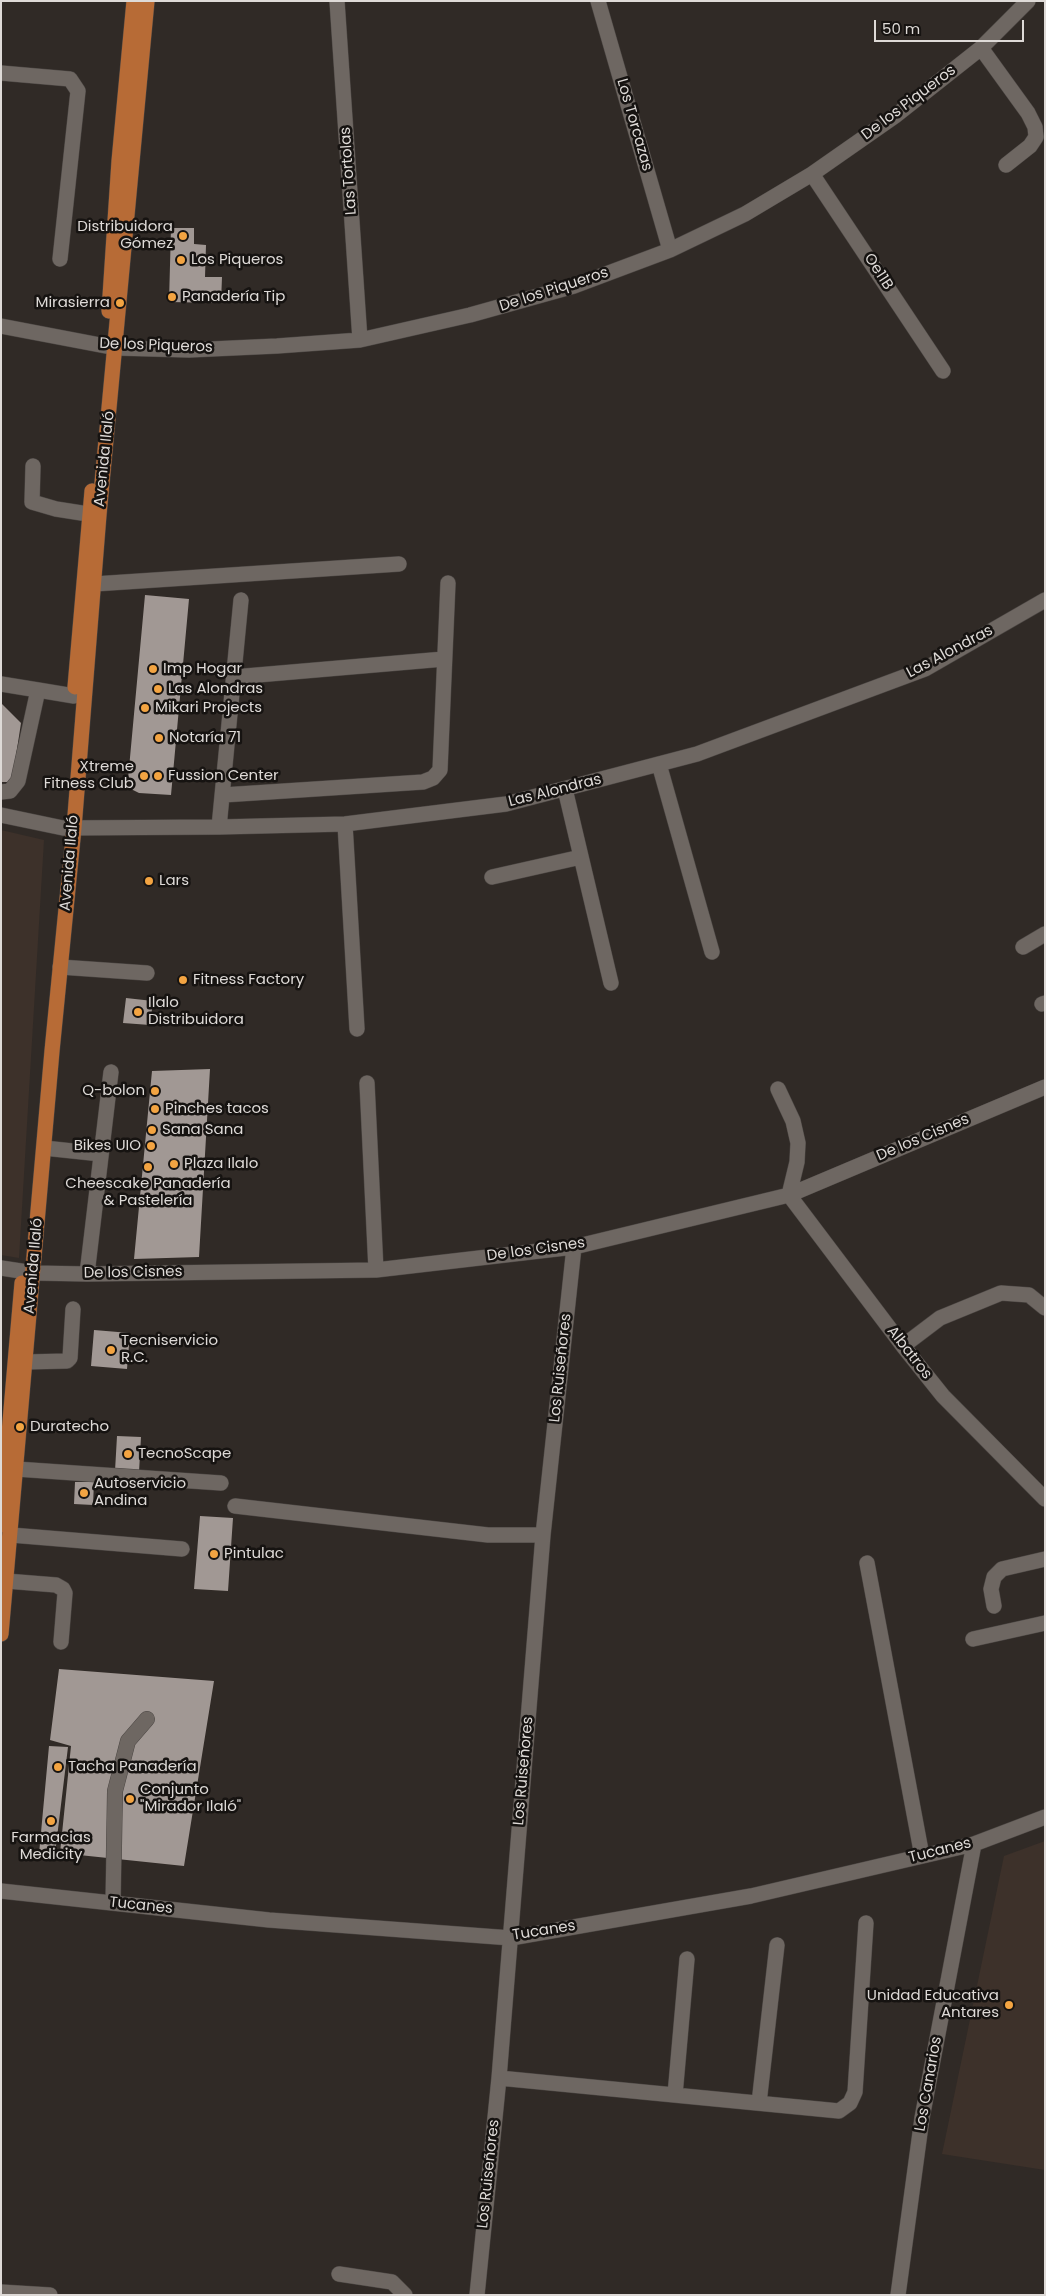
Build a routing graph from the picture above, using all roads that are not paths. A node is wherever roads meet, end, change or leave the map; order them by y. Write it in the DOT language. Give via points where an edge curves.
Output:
graph roads {
  1 [pos="134,1"];
  2 [pos="147,1"];
  3 [pos="338,1"];
  4 [pos="598,1"];
  5 [pos="1028,1"];
  6 [pos="981,48"];
  7 [pos="1,73"];
  8 [pos="1006,165"];
  9 [pos="812,174"];
  10 [pos="670,250"];
  11 [pos="60,259"];
  12 [pos="1,326"];
  13 [pos="360,340"];
  14 [pos="112,348"];
  15 [pos="943,371"];
  16 [pos="33,466"];
  17 [pos="88,514"];
  18 [pos="399,564"];
  19 [pos="448,583"];
  20 [pos="94,584"];
  21 [pos="241,600"];
  22 [pos="1045,600"];
  23 [pos="444,660"];
  24 [pos="234,677"];
  25 [pos="1,684"];
  26 [pos="38,690"];
  27 [pos="74,696"];
  28 [pos="659,764"];
  29 [pos="565,789"];
  30 [pos="1,792"];
  31 [pos="223,795"];
  32 [pos="1,815"];
  33 [pos="345,824"];
  34 [pos="220,827"];
  35 [pos="69,828"];
  36 [pos="581,857"];
  37 [pos="492,877"];
  38 [pos="1045,934"];
  39 [pos="1023,947"];
  40 [pos="712,952"];
  41 [pos="60,967"];
  42 [pos="147,973"];
  43 [pos="611,983"];
  44 [pos="357,1030"];
  45 [pos="110,1072"];
  46 [pos="367,1083"];
  47 [pos="1045,1087"];
  48 [pos="778,1089"];
  49 [pos="44,1148"];
  50 [pos="101,1154"];
  51 [pos="789,1195"];
  52 [pos="574,1247"];
  53 [pos="1,1268"];
  54 [pos="376,1270"];
  55 [pos="28,1272"];
  56 [pos="87,1274"];
  57 [pos="1045,1308"];
  58 [pos="73,1309"];
  59 [pos="903,1346"];
  60 [pos="25,1362"];
  61 [pos="5,1436"];
  62 [pos="16,1469"];
  63 [pos="220,1483"];
  64 [pos="2,1495"];
  65 [pos="1045,1499"];
  66 [pos="235,1506"];
  67 [pos="6,1530"];
  68 [pos="543,1536"];
  69 [pos="182,1549"];
  70 [pos="1045,1559"];
  71 [pos="866,1563"];
  72 [pos="6,1581"];
  73 [pos="994,1606"];
  74 [pos="1045,1623"];
  75 [pos="1,1634"];
  76 [pos="973,1639"];
  77 [pos="61,1642"];
  78 [pos="147,1719"];
  79 [pos="1045,1817"];
  80 [pos="974,1844"];
  81 [pos="922,1856"];
  82 [pos="1,1891"];
  83 [pos="113,1903"];
  84 [pos="866,1923"];
  85 [pos="511,1938"];
  86 [pos="777,1945"];
  87 [pos="687,1959"];
  88 [pos="499,2078"];
  89 [pos="675,2095"];
  90 [pos="759,2104"];
  91 [pos="339,2274"];
  92 [pos="1,2292"];
  93 [pos="50,2295"];
  94 [pos="405,2295"];
  95 [pos="477,2295"];
  96 [pos="898,2295"];
  1 -- 14 [label="main road, Avenida Ilaló" via="119,162"];
  2 -- 14 [label="main road, Avenida Ilaló"];
  3 -- 13 [label="street, Las Tortolas"];
  4 -- 10 [label="street, Los Torcazas"];
  5 -- 6 [label="street, De los Piqueros"];
  6 -- 8 [label="street" via="1036,127 1036,137 1030,146"];
  6 -- 9 [label="street, De los Piqueros" via="895,116"];
  7 -- 11 [label="street" via="70,79 78,91"];
  9 -- 10 [label="street, De los Piqueros" via="745,214"];
  9 -- 15 [label="street, Oe11B"];
  10 -- 13 [label="street, De los Piqueros" via="574,286 470,316"];
  12 -- 14 [label="street, De los Piqueros"];
  13 -- 14 [label="street, De los Piqueros" via="199,349"];
  14 -- 17 [label="main road, Avenida Ilaló"];
  14 -- 20 [label="main road, Avenida Ilaló"];
  16 -- 17 [label="street" via="32,502"];
  17 -- 27 [label="main road, Avenida Ilaló"];
  18 -- 20 [label="street"];
  19 -- 23 [label="street"];
  20 -- 35 [label="main road, Avenida Ilaló"];
  21 -- 24 [label="street"];
  22 -- 28 [label="street, Las Alondras" via="924,669 697,754"];
  23 -- 24 [label="street"];
  23 -- 31 [label="street" via="440,770 433,778 423,782"];
  24 -- 31 [label="street"];
  25 -- 26 [label="street"];
  26 -- 27 [label="street"];
  26 -- 30 [label="street" via="18,781 10,791"];
  27 -- 35 [label="main road, Avenida Ilaló"];
  28 -- 29 [label="street, Las Alondras"];
  28 -- 40 [label="street"];
  29 -- 33 [label="street, Las Alondras" via="506,804"];
  29 -- 36 [label="street"];
  31 -- 34 [label="street"];
  32 -- 35 [label="street, Las Alondras"];
  33 -- 34 [label="street, Las Alondras"];
  33 -- 44 [label="street"];
  34 -- 35 [label="street, Las Alondras"];
  35 -- 41 [label="main road, Avenida Ilaló"];
  35 -- 55 [label="main road, Avenida Ilaló"];
  36 -- 37 [label="street"];
  36 -- 43 [label="street"];
  38 -- 39 [label="street"];
  41 -- 42 [label="street"];
  41 -- 49 [label="main road, Avenida Ilaló"];
  45 -- 50 [label="street"];
  46 -- 54 [label="street"];
  47 -- 51 [label="street, De los Cisnes"];
  48 -- 51 [label="street" via="793,1121 798,1143"];
  49 -- 50 [label="street"];
  49 -- 55 [label="main road, Avenida Ilaló"];
  50 -- 56 [label="street"];
  51 -- 52 [label="street, De los Cisnes"];
  51 -- 59 [label="street, Albatros"];
  52 -- 54 [label="street, De los Cisnes"];
  52 -- 68 [label="street, Los Ruiseñores"];
  53 -- 55 [label="street, De los Cisnes"];
  54 -- 56 [label="street, De los Cisnes"];
  55 -- 56 [label="street, De los Cisnes"];
  55 -- 60 [label="main road, Avenida Ilaló"];
  55 -- 61 [label="main road, Avenida Ilaló"];
  57 -- 59 [label="street" via="1029,1295 1001,1293 940,1318"];
  58 -- 60 [label="street" via="69,1360"];
  59 -- 65 [label="street, Albatros" via="943,1396"];
  60 -- 62 [label="main road, Avenida Ilaló"];
  61 -- 64 [label="main road, Avenida Ilaló"];
  62 -- 63 [label="street"];
  62 -- 67 [label="main road, Avenida Ilaló"];
  64 -- 67 [label="main road, Avenida Ilaló"];
  66 -- 68 [label="street" via="488,1536"];
  67 -- 69 [label="street"];
  67 -- 72 [label="main road, Avenida Ilaló"];
  68 -- 85 [label="street, Los Ruiseñores"];
  70 -- 73 [label="street" via="1002,1569 994,1577 991,1588"];
  71 -- 81 [label="street"];
  72 -- 75 [label="main road, Avenida Ilaló"];
  72 -- 77 [label="street" via="56,1585 63,1589"];
  74 -- 76 [label="street"];
  78 -- 83 [label="street" via="128,1741 115,1792"];
  79 -- 80 [label="street, Tucanes"];
  80 -- 81 [label="street, Tucanes"];
  80 -- 96 [label="street, Los Canarios" via="922,2118"];
  81 -- 85 [label="street, Tucanes" via="751,1896"];
  82 -- 83 [label="street, Tucanes"];
  83 -- 85 [label="street, Tucanes" via="269,1920"];
  84 -- 90 [label="street" via="855,2092 850,2103 839,2111"];
  85 -- 88 [label="street, Los Ruiseñores"];
  86 -- 90 [label="street"];
  87 -- 89 [label="street"];
  88 -- 89 [label="street"];
  88 -- 95 [label="street, Los Ruiseñores"];
  89 -- 90 [label="street"];
  91 -- 94 [label="street" via="392,2282"];
  92 -- 93 [label="street"];
}
